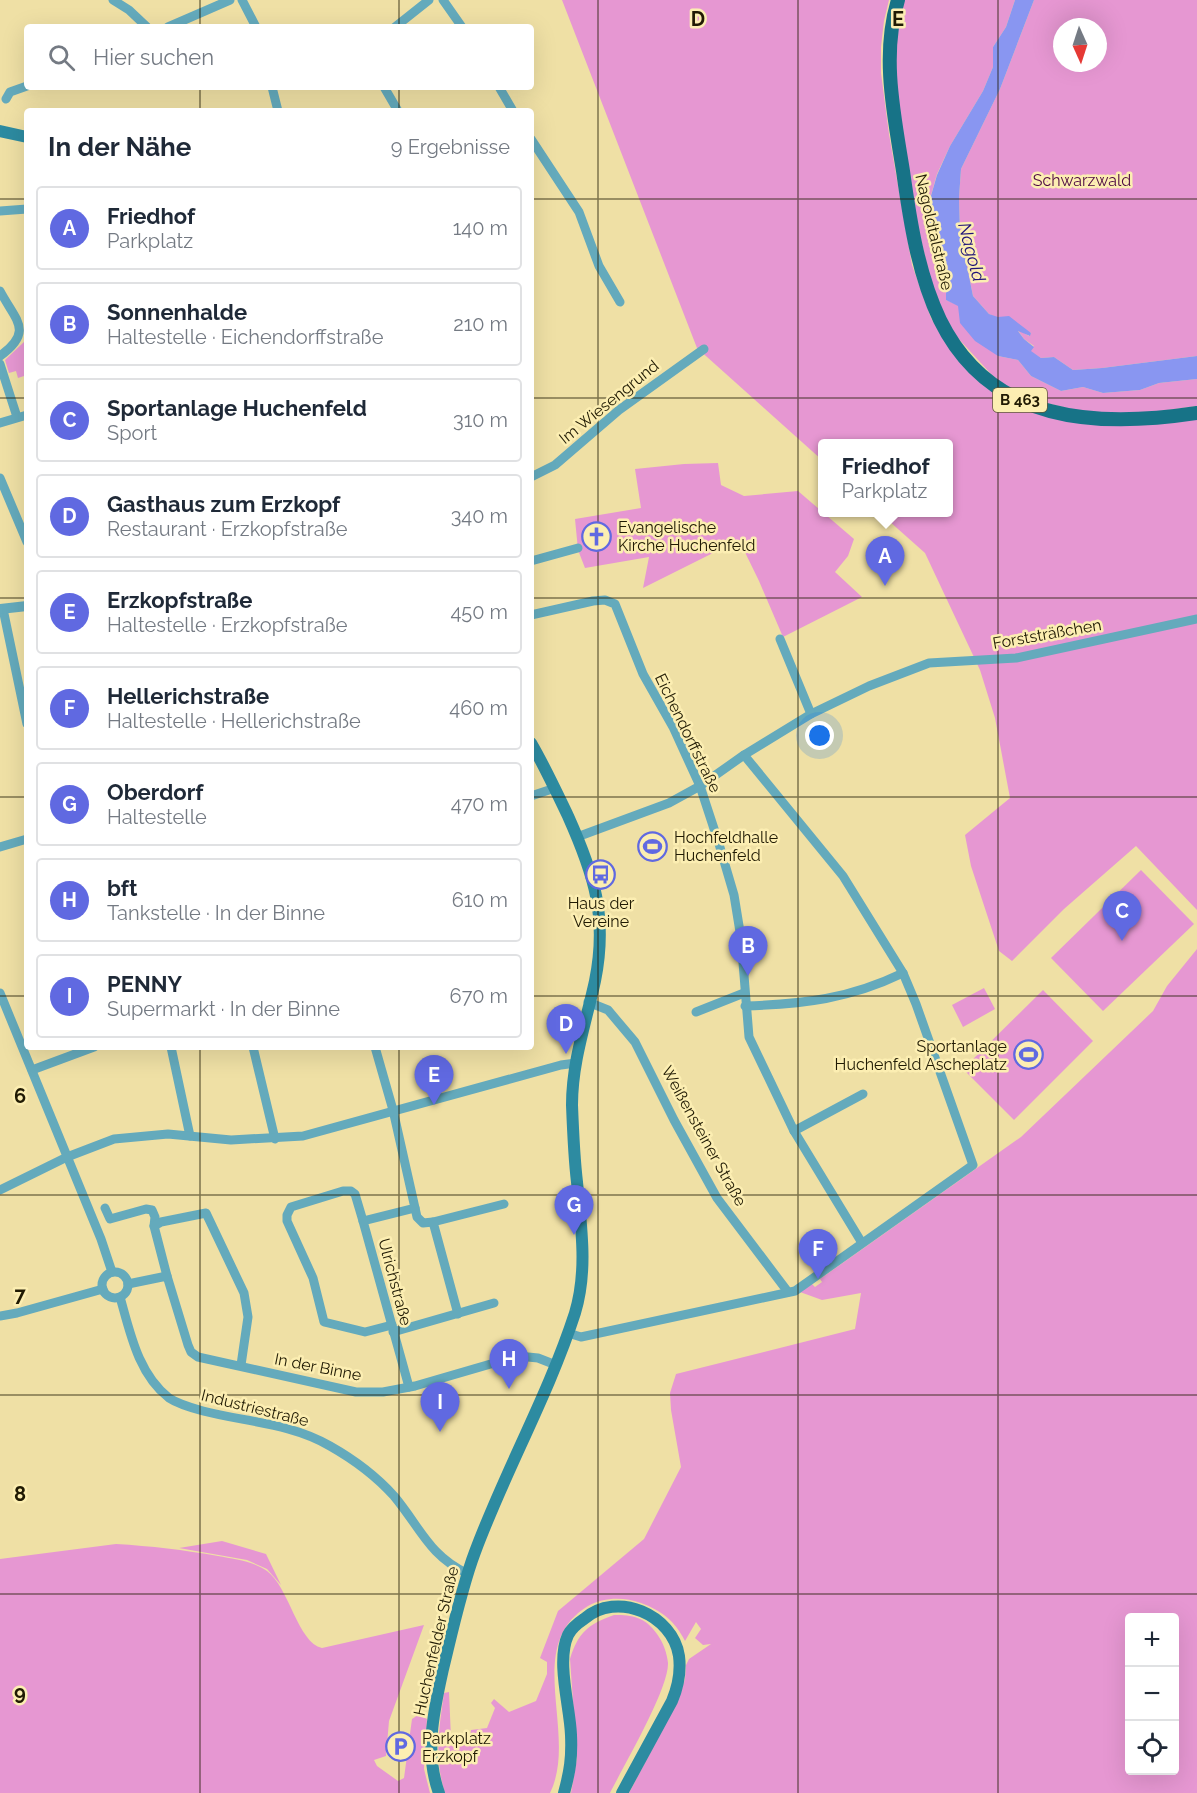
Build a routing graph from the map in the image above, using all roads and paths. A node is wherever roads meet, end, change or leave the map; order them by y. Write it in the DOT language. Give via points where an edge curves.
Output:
graph roads {
  1 [pos="113,0"];
  2 [pos="230,0"];
  3 [pos="242,0"];
  4 [pos="429,0"];
  5 [pos="443,0"];
  6 [pos="898,0"];
  7 [pos="144,24"];
  8 [pos="175,24"];
  9 [pos="254,24"];
  10 [pos="399,24"];
  11 [pos="460,24"];
  12 [pos="24,87"];
  13 [pos="275,90"];
  14 [pos="386,90"];
  15 [pos="501,90"];
  16 [pos="6,99"];
  17 [pos="278,108"];
  18 [pos="396,108"];
  19 [pos="511,108"];
  20 [pos="0,131"];
  21 [pos="24,136"];
  22 [pos="534,144"];
  23 [pos="24,209"];
  24 [pos="0,211"];
  25 [pos="0,291"];
  26 [pos="620,302"];
  27 [pos="704,349"];
  28 [pos="0,356"];
  29 [pos="0,364"];
  30 [pos="1197,412"];
  31 [pos="22,416"];
  32 [pos="0,423"];
  33 [pos="534,476"];
  34 [pos="0,478"];
  35 [pos="24,535"];
  36 [pos="578,548"];
  37 [pos="534,560"];
  38 [pos="24,606"];
  39 [pos="1,609"];
  40 [pos="534,614"];
  41 [pos="1197,619"];
  42 [pos="780,639"];
  43 [pos="24,711"];
  44 [pos="811,714"];
  45 [pos="534,749"];
  46 [pos="744,755"];
  47 [pos="700,786"];
  48 [pos="555,788"];
  49 [pos="534,795"];
  50 [pos="577,837"];
  51 [pos="24,840"];
  52 [pos="0,847"];
  53 [pos="903,973"];
  54 [pos="0,993"];
  55 [pos="744,993"];
  56 [pos="588,1002"];
  57 [pos="745,1006"];
  58 [pos="696,1012"];
  59 [pos="86,1050"];
  60 [pos="172,1050"];
  61 [pos="254,1050"];
  62 [pos="376,1050"];
  63 [pos="576,1063"];
  64 [pos="32,1070"];
  65 [pos="863,1094"];
  66 [pos="393,1110"];
  67 [pos="794,1131"];
  68 [pos="190,1136"];
  69 [pos="275,1139"];
  70 [pos="67,1157"];
  71 [pos="0,1190"];
  72 [pos="504,1204"];
  73 [pos="105,1208"];
  74 [pos="415,1208"];
  75 [pos="110,1219"];
  76 [pos="363,1221"];
  77 [pos="433,1222"];
  78 [pos="154,1226"];
  79 [pos="113,1230"];
  80 [pos="862,1243"];
  81 [pos="112,1272"];
  82 [pos="167,1276"];
  83 [pos="128,1284"];
  84 [pos="103,1289"];
  85 [pos="789,1292"];
  86 [pos="120,1297"];
  87 [pos="494,1303"];
  88 [pos="458,1314"];
  89 [pos="0,1316"];
  90 [pos="393,1329"];
  91 [pos="568,1333"];
  92 [pos="242,1365"];
  93 [pos="556,1365"];
  94 [pos="409,1388"];
  95 [pos="468,1574"];
  96 [pos="439,1793"];
  97 [pos="564,1793"];
  98 [pos="622,1793"];
  1 -- 7 [label="street"];
  2 -- 8 [label="street"];
  3 -- 9 [label="street"];
  4 -- 10 [label="street"];
  5 -- 11 [label="street"];
  6 -- 30 [label="main road, Nagoldtalstraße / B 463" via="889,62 908,205 929,290 954,342 1000,388 1049,411 1112,420"];
  12 -- 16 [label="street" via="10,92"];
  13 -- 17 [label="street"];
  14 -- 18 [label="street"];
  15 -- 19 [label="street"];
  20 -- 21 [label="main road"];
  22 -- 26 [label="street" via="579,212 599,266"];
  23 -- 24 [label="street"];
  25 -- 28 [label="street" via="20,331 17,342"];
  27 -- 33 [label="street, Im Wiesengrund" via="619,410 555,465"];
  29 -- 31 [label="street"];
  31 -- 32 [label="street"];
  34 -- 35 [label="street"];
  36 -- 37 [label="street"];
  38 -- 39 [label="street"];
  39 -- 43 [label="street"];
  40 -- 47 [label="street, Eichendorffstraße" via="593,601 615,604 643,674"];
  41 -- 44 [label="street, Forststräßchen" via="1016,658 929,663"];
  42 -- 44 [label="street"];
  44 -- 46 [label="street, Forststräßchen"];
  45 -- 48 [label="main road, Huchenfelder Straße"];
  46 -- 47 [label="street, Forststräßchen"];
  46 -- 53 [label="street" via="843,876"];
  47 -- 50 [label="street, Forststräßchen" via="669,803"];
  47 -- 55 [label="street, Eichendorffstraße" via="734,895"];
  48 -- 49 [label="street"];
  48 -- 50 [label="main road, Huchenfelder Straße"];
  50 -- 56 [label="main road, Huchenfelder Straße" via="592,873 600,929 595,980"];
  51 -- 52 [label="street"];
  53 -- 57 [label="street" via="875,987 837,997"];
  53 -- 80 [label="street" via="973,1165"];
  54 -- 64 [label="street"];
  55 -- 57 [label="street, Eichendorffstraße"];
  55 -- 58 [label="street"];
  56 -- 63 [label="main road, Huchenfelder Straße"];
  56 -- 85 [label="street, Weißensteiner Straße" via="608,1010 635,1042 717,1197"];
  57 -- 67 [label="street, Eichendorffstraße" via="749,1037"];
  59 -- 64 [label="street"];
  60 -- 68 [label="street"];
  61 -- 69 [label="street"];
  62 -- 66 [label="street"];
  63 -- 66 [label="street"];
  63 -- 91 [label="main road, Huchenfelder Straße" via="572,1102 583,1249 582,1278"];
  64 -- 70 [label="street"];
  65 -- 67 [label="street"];
  66 -- 69 [label="street" via="303,1136"];
  66 -- 74 [label="street"];
  67 -- 80 [label="street, Eichendorffstraße"];
  68 -- 69 [label="street"];
  68 -- 70 [label="street" via="114,1139"];
  70 -- 71 [label="street"];
  70 -- 81 [label="street"];
  72 -- 77 [label="street"];
  73 -- 75 [label="street"];
  74 -- 76 [label="street, Ulrichstraße"];
  74 -- 77 [label="street" via="423,1223"];
  75 -- 78 [label="street" via="146,1209 152,1210"];
  75 -- 79 [label="street"];
  76 -- 90 [label="street, Ulrichstraße"];
  76 -- 90 [label="street" via="351,1191 291,1207 287,1215 313,1278 324,1322 365,1332"];
  77 -- 88 [label="street"];
  78 -- 82 [label="street"];
  78 -- 92 [label="street" via="206,1213 244,1293 248,1317"];
  80 -- 85 [label="street"];
  81 -- 83 [label="street" via="124,1275"];
  81 -- 84 [label="street" via="103,1281"];
  82 -- 83 [label="street"];
  82 -- 92 [label="street, In der Binne" via="191,1352 198,1357"];
  83 -- 86 [label="street"];
  84 -- 86 [label="street" via="108,1295"];
  84 -- 89 [label="street"];
  85 -- 91 [label="street" via="581,1337"];
  86 -- 95 [label="street, Industriestraße" via="138,1359 170,1398 220,1415 292,1429 329,1445 367,1470 394,1496 436,1553"];
  87 -- 88 [label="street"];
  88 -- 90 [label="street"];
  90 -- 94 [label="street, Ulrichstraße"];
  91 -- 93 [label="main road, Huchenfelder Straße"];
  92 -- 94 [label="street, In der Binne" via="356,1392"];
  93 -- 94 [label="street, In der Binne" via="518,1356"];
  93 -- 95 [label="main road, Huchenfelder Straße"];
  95 -- 96 [label="main road, Huchenfelder Straße" via="433,1713 431,1761"];
  97 -- 98 [label="main road" via="572,1766 563,1660 568,1634 588,1615 616,1606 659,1620 672,1638 680,1660 672,1701"];
}
